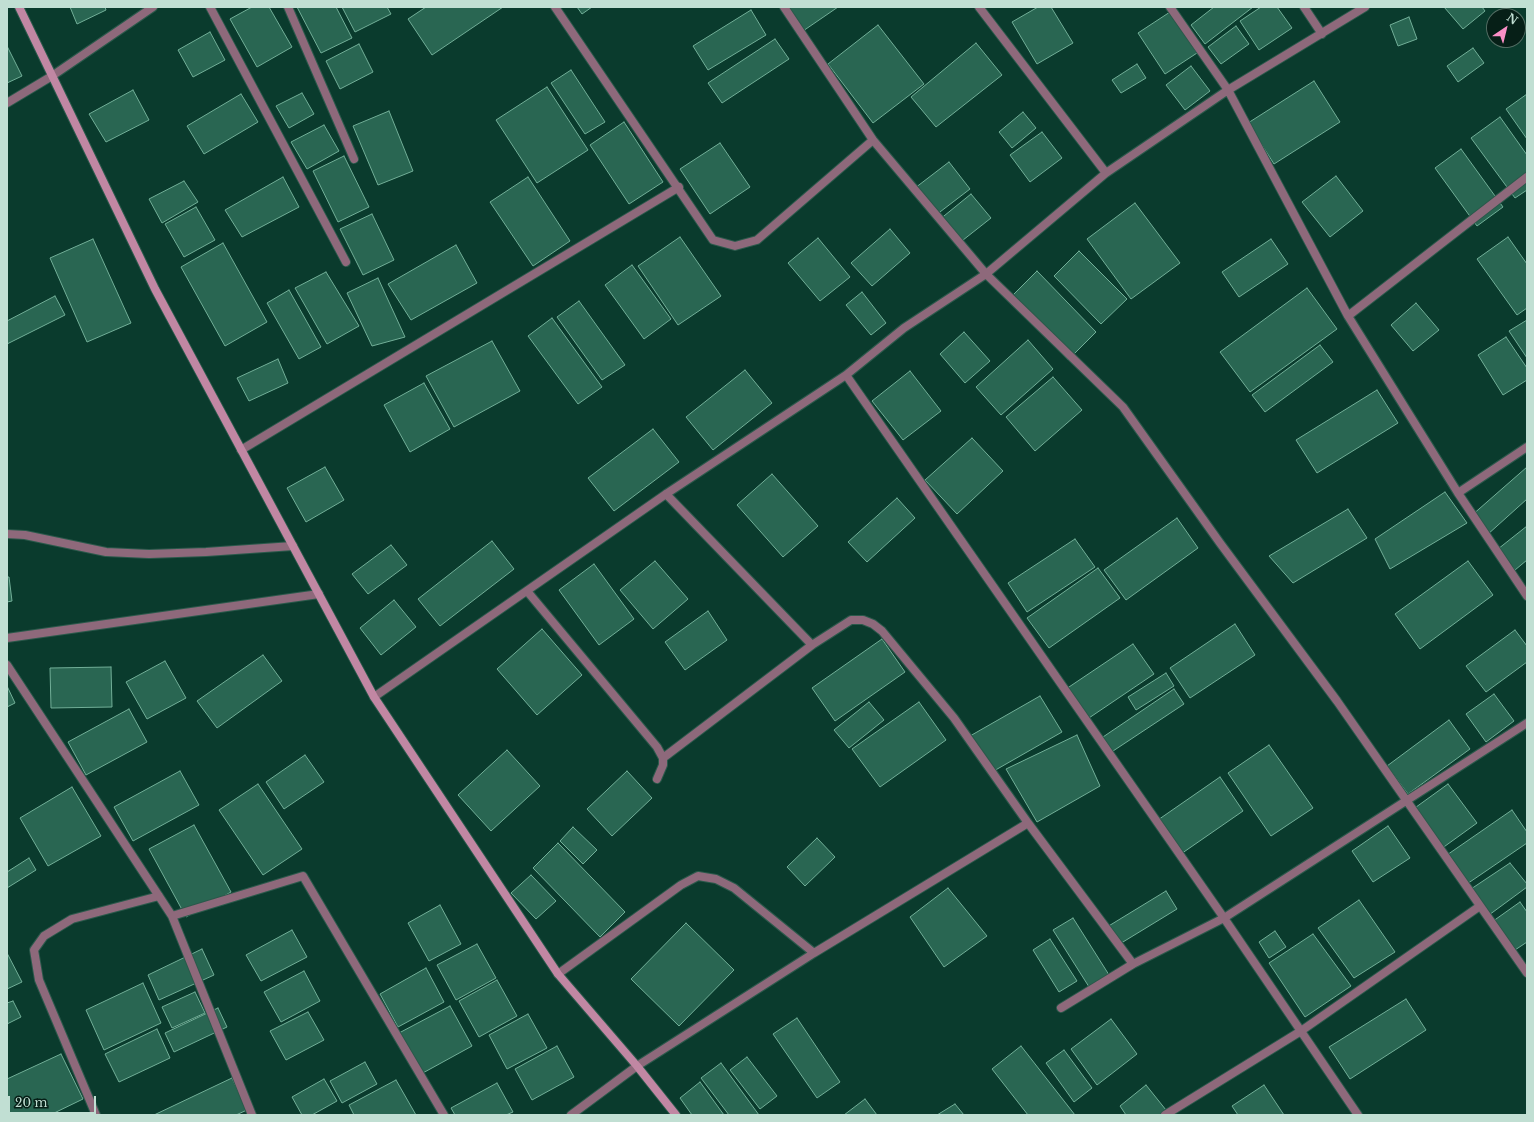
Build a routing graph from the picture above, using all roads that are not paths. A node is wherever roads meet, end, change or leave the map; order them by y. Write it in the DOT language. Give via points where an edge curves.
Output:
graph roads {
  1 [pos="19,7"];
  2 [pos="153,7"];
  3 [pos="210,7"];
  4 [pos="288,7"];
  5 [pos="555,7"];
  6 [pos="784,7"];
  7 [pos="979,7"];
  8 [pos="1170,7"];
  9 [pos="1304,7"];
  10 [pos="1365,7"];
  11 [pos="1322,34"];
  12 [pos="52,76"];
  13 [pos="1228,90"];
  14 [pos="7,103"];
  15 [pos="872,140"];
  16 [pos="354,159"];
  17 [pos="1106,174"];
  18 [pos="1527,177"];
  19 [pos="678,187"];
  20 [pos="346,262"];
  21 [pos="986,274"];
  22 [pos="1348,316"];
  23 [pos="846,375"];
  24 [pos="1527,447"];
  25 [pos="242,450"];
  26 [pos="1458,493"];
  27 [pos="666,494"];
  28 [pos="7,534"];
  29 [pos="293,546"];
  30 [pos="527,591"];
  31 [pos="319,594"];
  32 [pos="1527,596"];
  33 [pos="7,638"];
  34 [pos="812,645"];
  35 [pos="7,665"];
  36 [pos="374,697"];
  37 [pos="1527,723"];
  38 [pos="663,758"];
  39 [pos="657,779"];
  40 [pos="1406,799"];
  41 [pos="1028,823"];
  42 [pos="159,896"];
  43 [pos="1480,906"];
  44 [pos="172,916"];
  45 [pos="1224,918"];
  46 [pos="814,953"];
  47 [pos="1133,964"];
  48 [pos="1527,973"];
  49 [pos="558,974"];
  50 [pos="1061,1008"];
  51 [pos="1301,1031"];
  52 [pos="637,1066"];
  53 [pos="96,1115"];
  54 [pos="252,1115"];
  55 [pos="444,1115"];
  56 [pos="571,1115"];
  57 [pos="676,1115"];
  58 [pos="1165,1115"];
  59 [pos="1358,1115"];
  1 -- 12 [label="street"];
  2 -- 12 [label="street"];
  3 -- 20 [label="street"];
  4 -- 16 [label="street"];
  5 -- 19 [label="street"];
  6 -- 15 [label="street"];
  7 -- 17 [label="street"];
  8 -- 13 [label="street"];
  9 -- 11 [label="street"];
  10 -- 11 [label="street"];
  11 -- 13 [label="street"];
  12 -- 14 [label="street"];
  12 -- 25 [label="street" via="155,289"];
  13 -- 17 [label="street"];
  13 -- 22 [label="street"];
  15 -- 19 [label="street" via="757,240 735,246 713,240"];
  15 -- 21 [label="street"];
  17 -- 21 [label="street"];
  18 -- 22 [label="street"];
  19 -- 25 [label="street"];
  21 -- 23 [label="street" via="904,328"];
  21 -- 40 [label="street" via="1123,407"];
  22 -- 26 [label="street"];
  23 -- 27 [label="street"];
  23 -- 45 [label="street"];
  24 -- 26 [label="street"];
  25 -- 29 [label="street"];
  26 -- 32 [label="street"];
  27 -- 30 [label="street"];
  27 -- 34 [label="street"];
  28 -- 29 [label="street" via="25,535 106,552 149,554"];
  29 -- 31 [label="street"];
  30 -- 36 [label="street"];
  30 -- 38 [label="street" via="657,747"];
  31 -- 33 [label="street"];
  31 -- 36 [label="street"];
  34 -- 38 [label="street"];
  34 -- 41 [label="street" via="851,620 863,620 882,631 954,718"];
  35 -- 42 [label="street"];
  36 -- 49 [label="street"];
  37 -- 40 [label="street"];
  38 -- 39 [label="street"];
  40 -- 43 [label="street"];
  40 -- 45 [label="street"];
  41 -- 46 [label="street"];
  41 -- 47 [label="street"];
  42 -- 44 [label="street"];
  42 -- 53 [label="street" via="72,919 44,936 34,950 39,980"];
  43 -- 48 [label="street"];
  43 -- 51 [label="street"];
  44 -- 54 [label="street"];
  44 -- 55 [label="street" via="303,876"];
  45 -- 47 [label="street"];
  45 -- 51 [label="street"];
  46 -- 49 [label="street" via="734,888 716,879 698,876 681,885"];
  46 -- 52 [label="street"];
  47 -- 50 [label="street"];
  49 -- 52 [label="street"];
  51 -- 58 [label="street"];
  51 -- 59 [label="street"];
  52 -- 56 [label="street"];
  52 -- 57 [label="street"];
}
